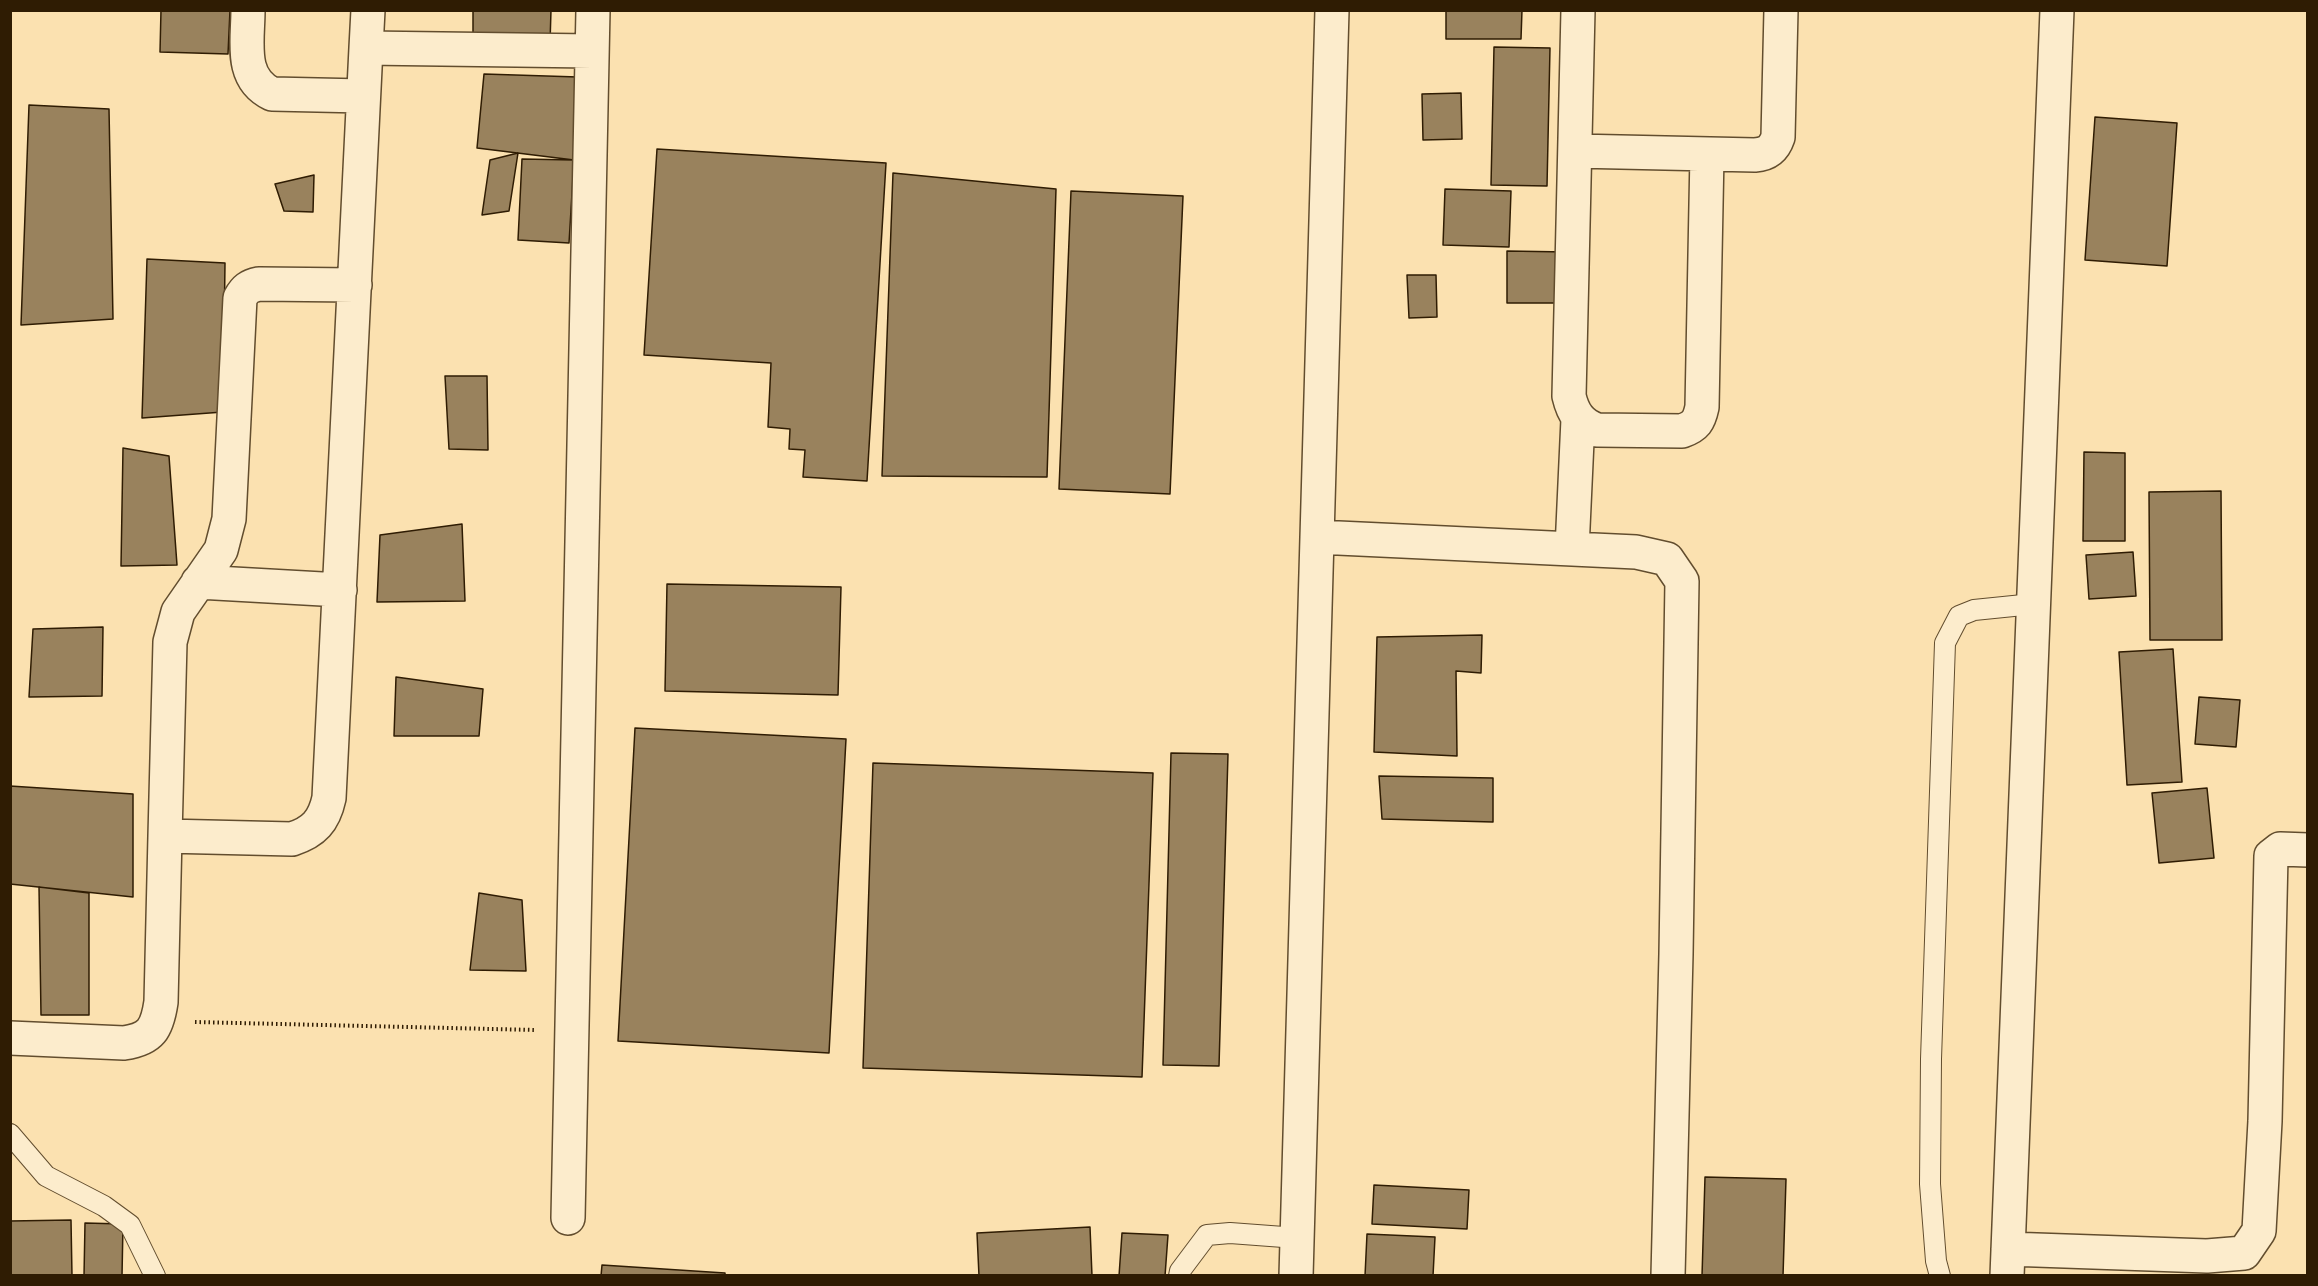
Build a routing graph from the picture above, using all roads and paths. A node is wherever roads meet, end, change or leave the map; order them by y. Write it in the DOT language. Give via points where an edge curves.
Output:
graph roads {
  1 [pos="248,10"];
  2 [pos="368,10"];
  3 [pos="593,10"];
  4 [pos="1332,10"];
  5 [pos="1578,10"];
  6 [pos="1781,10"];
  7 [pos="2057,10"];
  8 [pos="366,48"];
  9 [pos="592,51"];
  10 [pos="363,96"];
  11 [pos="1575,151"];
  12 [pos="1707,154"];
  13 [pos="355,285"];
  14 [pos="1578,419"];
  15 [pos="1317,537"];
  16 [pos="1572,549"];
  17 [pos="198,582"];
  18 [pos="340,590"];
  19 [pos="2033,604"];
  20 [pos="165,836"];
  21 [pos="2307,850"];
  22 [pos="158,1021"];
  23 [pos="572,1031"];
  24 [pos="10,1038"];
  25 [pos="10,1134"];
  26 [pos="568,1218"];
  27 [pos="1297,1238"];
  28 [pos="2007,1262"];
  29 [pos="155,1275"];
  30 [pos="1179,1275"];
  31 [pos="1296,1275"];
  32 [pos="1668,1275"];
  33 [pos="1940,1275"];
  1 -- 10 [label="street" via="249,71 262,89 273,94"];
  2 -- 8 [label="street"];
  3 -- 9 [label="street"];
  4 -- 15 [label="street"];
  5 -- 11 [label="street"];
  6 -- 12 [label="street" via="1775,145 1763,154"];
  7 -- 19 [label="street"];
  8 -- 9 [label="street"];
  8 -- 10 [label="street"];
  9 -- 23 [label="street"];
  10 -- 13 [label="street"];
  11 -- 12 [label="street"];
  11 -- 14 [label="street" via="1569,396"];
  12 -- 14 [label="street" via="1700,419 1682,431 1597,430"];
  13 -- 17 [label="street" via="259,284 244,290 240,298 229,519 221,550"];
  13 -- 18 [label="street"];
  14 -- 16 [label="street"];
  15 -- 16 [label="street"];
  15 -- 27 [label="street"];
  16 -- 32 [label="street" via="1636,552 1667,559 1682,581"];
  17 -- 18 [label="street"];
  17 -- 20 [label="street" via="178,612 170,642"];
  18 -- 20 [label="street" via="326,814 317,826 292,839"];
  19 -- 28 [label="street"];
  19 -- 33 [label="lane" via="1974,610 1959,616 1945,643 1930,1162"];
  20 -- 22 [label="street"];
  21 -- 28 [label="street" via="2280,849 2271,856 2259,1231 2244,1253"];
  22 -- 23 [label="path"];
  22 -- 24 [label="street" via="139,1041 124,1043"];
  23 -- 26 [label="street"];
  25 -- 29 [label="lane" via="46,1176 104,1206 130,1226"];
  27 -- 30 [label="lane" via="1207,1234"];
  27 -- 31 [label="street"];
}
